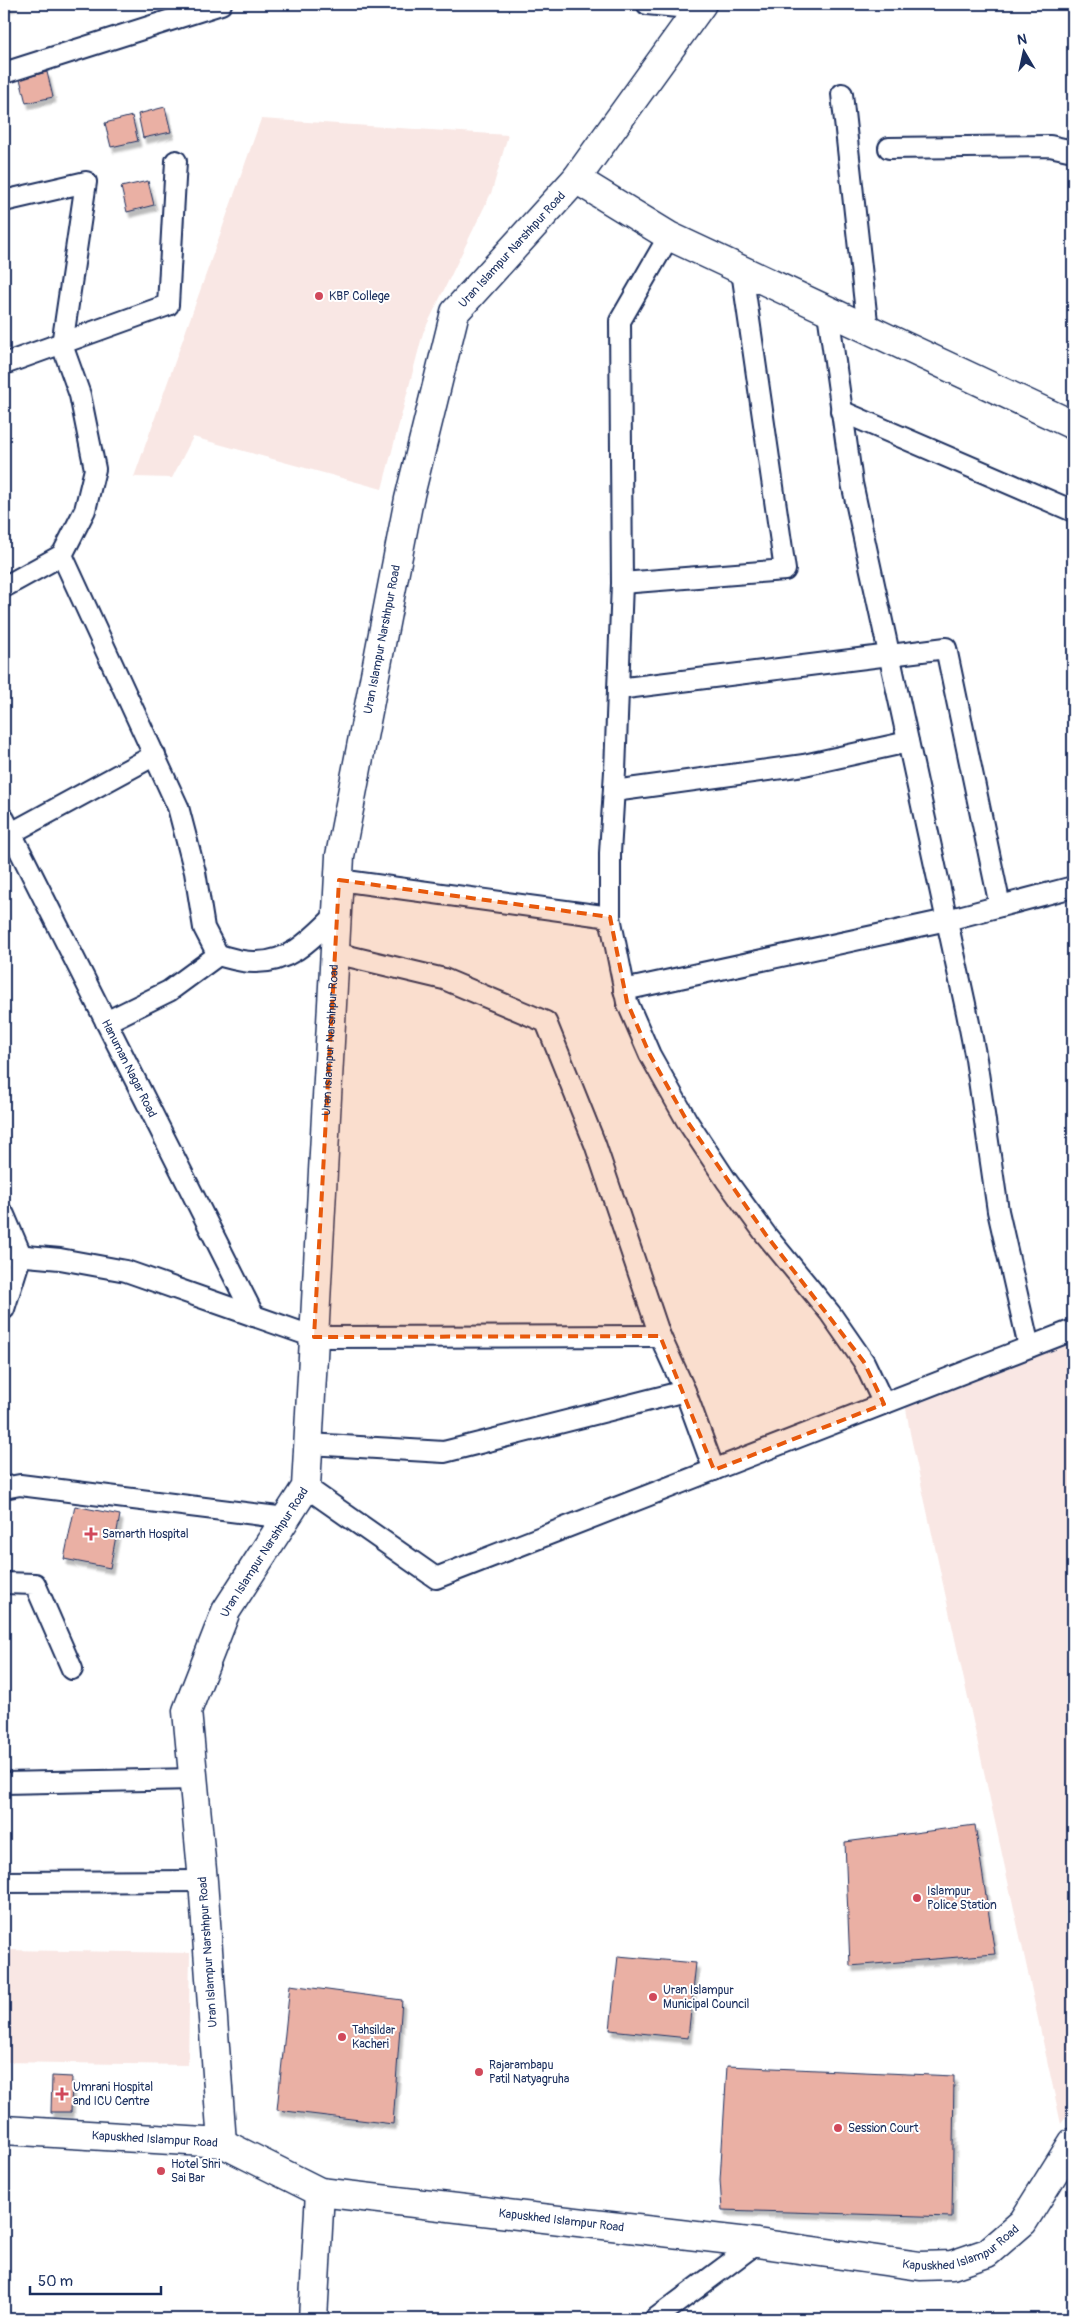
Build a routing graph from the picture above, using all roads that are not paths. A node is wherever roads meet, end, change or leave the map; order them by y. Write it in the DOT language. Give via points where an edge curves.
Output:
graph roads {
  1 [pos="221,4"];
  2 [pos="647,4"];
  3 [pos="699,5"];
  4 [pos="4,73"];
  5 [pos="842,94"];
  6 [pos="889,148"];
  7 [pos="1073,151"];
  8 [pos="176,161"];
  9 [pos="576,179"];
  10 [pos="4,201"];
  11 [pos="669,236"];
  12 [pos="742,271"];
  13 [pos="828,312"];
  14 [pos="868,331"];
  15 [pos="62,345"];
  16 [pos="4,364"];
  17 [pos="841,411"];
  18 [pos="1073,426"];
  19 [pos="1073,511"];
  20 [pos="62,555"];
  21 [pos="622,583"];
  22 [pos="4,587"];
  23 [pos="889,655"];
  24 [pos="618,689"];
  25 [pos="908,742"];
  26 [pos="155,755"];
  27 [pos="614,791"];
  28 [pos="6,830"];
  29 [pos="339,880"];
  30 [pos="1073,888"];
  31 [pos="1000,906"];
  32 [pos="337,914"];
  33 [pos="610,917"];
  34 [pos="947,920"];
  35 [pos="335,953"];
  36 [pos="218,955"];
  37 [pos="624,990"];
  38 [pos="106,1022"];
  39 [pos="4,1216"];
  40 [pos="12,1254"];
  41 [pos="4,1309"];
  42 [pos="254,1316"];
  43 [pos="1073,1330"];
  44 [pos="660,1336"];
  45 [pos="314,1337"];
  46 [pos="1029,1347"];
  47 [pos="685,1391"];
  48 [pos="884,1404"];
  49 [pos="309,1444"];
  50 [pos="714,1470"];
  51 [pos="306,1487"];
  52 [pos="4,1488"];
  53 [pos="286,1518"];
  54 [pos="4,1584"];
  55 [pos="72,1669"];
  56 [pos="194,1779"];
  57 [pos="4,1783"];
  58 [pos="203,1881"];
  59 [pos="4,1882"];
  60 [pos="4,2130"];
  61 [pos="1073,2142"];
  62 [pos="222,2143"];
  63 [pos="320,2192"];
  64 [pos="757,2243"];
  65 [pos="313,2319"];
  66 [pos="655,2319"];
  1 -- 4 [label="street"];
  2 -- 3 [label="street"];
  3 -- 9 [label="main road, Uran Islampur Narshhpur Road"];
  5 -- 14 [label="street"];
  6 -- 7 [label="street" via="1050,146"];
  8 -- 15 [label="street" via="168,305"];
  9 -- 11 [label="main road"];
  9 -- 29 [label="main road, Uran Islampur Narshhpur Road" via="455,312 409,499 340,856"];
  10 -- 15 [label="street" via="86,182"];
  11 -- 12 [label="main road"];
  11 -- 21 [label="street" via="620,321"];
  12 -- 13 [label="main road"];
  12 -- 21 [label="street" via="786,570"];
  13 -- 14 [label="main road"];
  13 -- 17 [label="street"];
  14 -- 18 [label="main road"];
  15 -- 16 [label="street"];
  15 -- 20 [label="street" via="80,395 95,469 85,510"];
  17 -- 19 [label="street"];
  17 -- 23 [label="street" via="852,483"];
  20 -- 22 [label="street"];
  20 -- 26 [label="street"];
  21 -- 24 [label="street"];
  23 -- 24 [label="street"];
  23 -- 25 [label="street"];
  23 -- 31 [label="street" via="946,648"];
  24 -- 27 [label="street"];
  25 -- 27 [label="street" via="804,765"];
  25 -- 34 [label="street"];
  26 -- 28 [label="street"];
  26 -- 36 [label="street" via="178,807 195,872 204,928"];
  27 -- 33 [label="street"];
  28 -- 38 [label="street, Hanuman Nagar Road"];
  29 -- 32 [label="main road, Uran Islampur Narshhpur Road"];
  29 -- 33 [label="street"];
  30 -- 31 [label="street"];
  31 -- 34 [label="street"];
  32 -- 35 [label="main road, Uran Islampur Narshhpur Road"];
  32 -- 36 [label="street" via="306,945 283,958 255,962"];
  33 -- 37 [label="street"];
  34 -- 37 [label="street"];
  34 -- 46 [label="street" via="976,1059 998,1211"];
  35 -- 44 [label="street" via="444,979 546,1022 595,1144"];
  35 -- 45 [label="main road, Uran Islampur Narshhpur Road"];
  36 -- 38 [label="street" via="169,991"];
  37 -- 48 [label="street" via="650,1055 687,1121 743,1204 830,1313 864,1362"];
  38 -- 42 [label="street, Hanuman Nagar Road"];
  39 -- 40 [label="street"];
  40 -- 41 [label="street"];
  40 -- 42 [label="street" via="126,1271"];
  42 -- 45 [label="street"];
  43 -- 46 [label="street"];
  44 -- 45 [label="street"];
  44 -- 47 [label="street"];
  45 -- 49 [label="main road, Uran Islampur Narshhpur Road"];
  46 -- 48 [label="street"];
  47 -- 49 [label="street" via="444,1452"];
  47 -- 50 [label="street"];
  48 -- 50 [label="street"];
  49 -- 51 [label="main road, Uran Islampur Narshhpur Road"];
  50 -- 51 [label="street" via="436,1578"];
  51 -- 53 [label="main road, Uran Islampur Narshhpur Road"];
  52 -- 53 [label="street" via="20,1485"];
  53 -- 56 [label="main road, Uran Islampur Narshhpur Road" via="226,1611 187,1711"];
  54 -- 55 [label="street" via="35,1584"];
  56 -- 57 [label="street"];
  56 -- 58 [label="main road, Uran Islampur Narshhpur Road"];
  58 -- 59 [label="street"];
  58 -- 62 [label="main road, Uran Islampur Narshhpur Road"];
  60 -- 62 [label="main road, Kapuskhed Islampur Road"];
  61 -- 64 [label="main road, Kapuskhed Islampur Road" via="1023,2222 988,2253 952,2265 920,2266"];
  62 -- 63 [label="main road, Kapuskhed Islampur Road"];
  63 -- 64 [label="main road, Kapuskhed Islampur Road"];
  63 -- 65 [label="main road"];
  64 -- 66 [label="street"];
}
